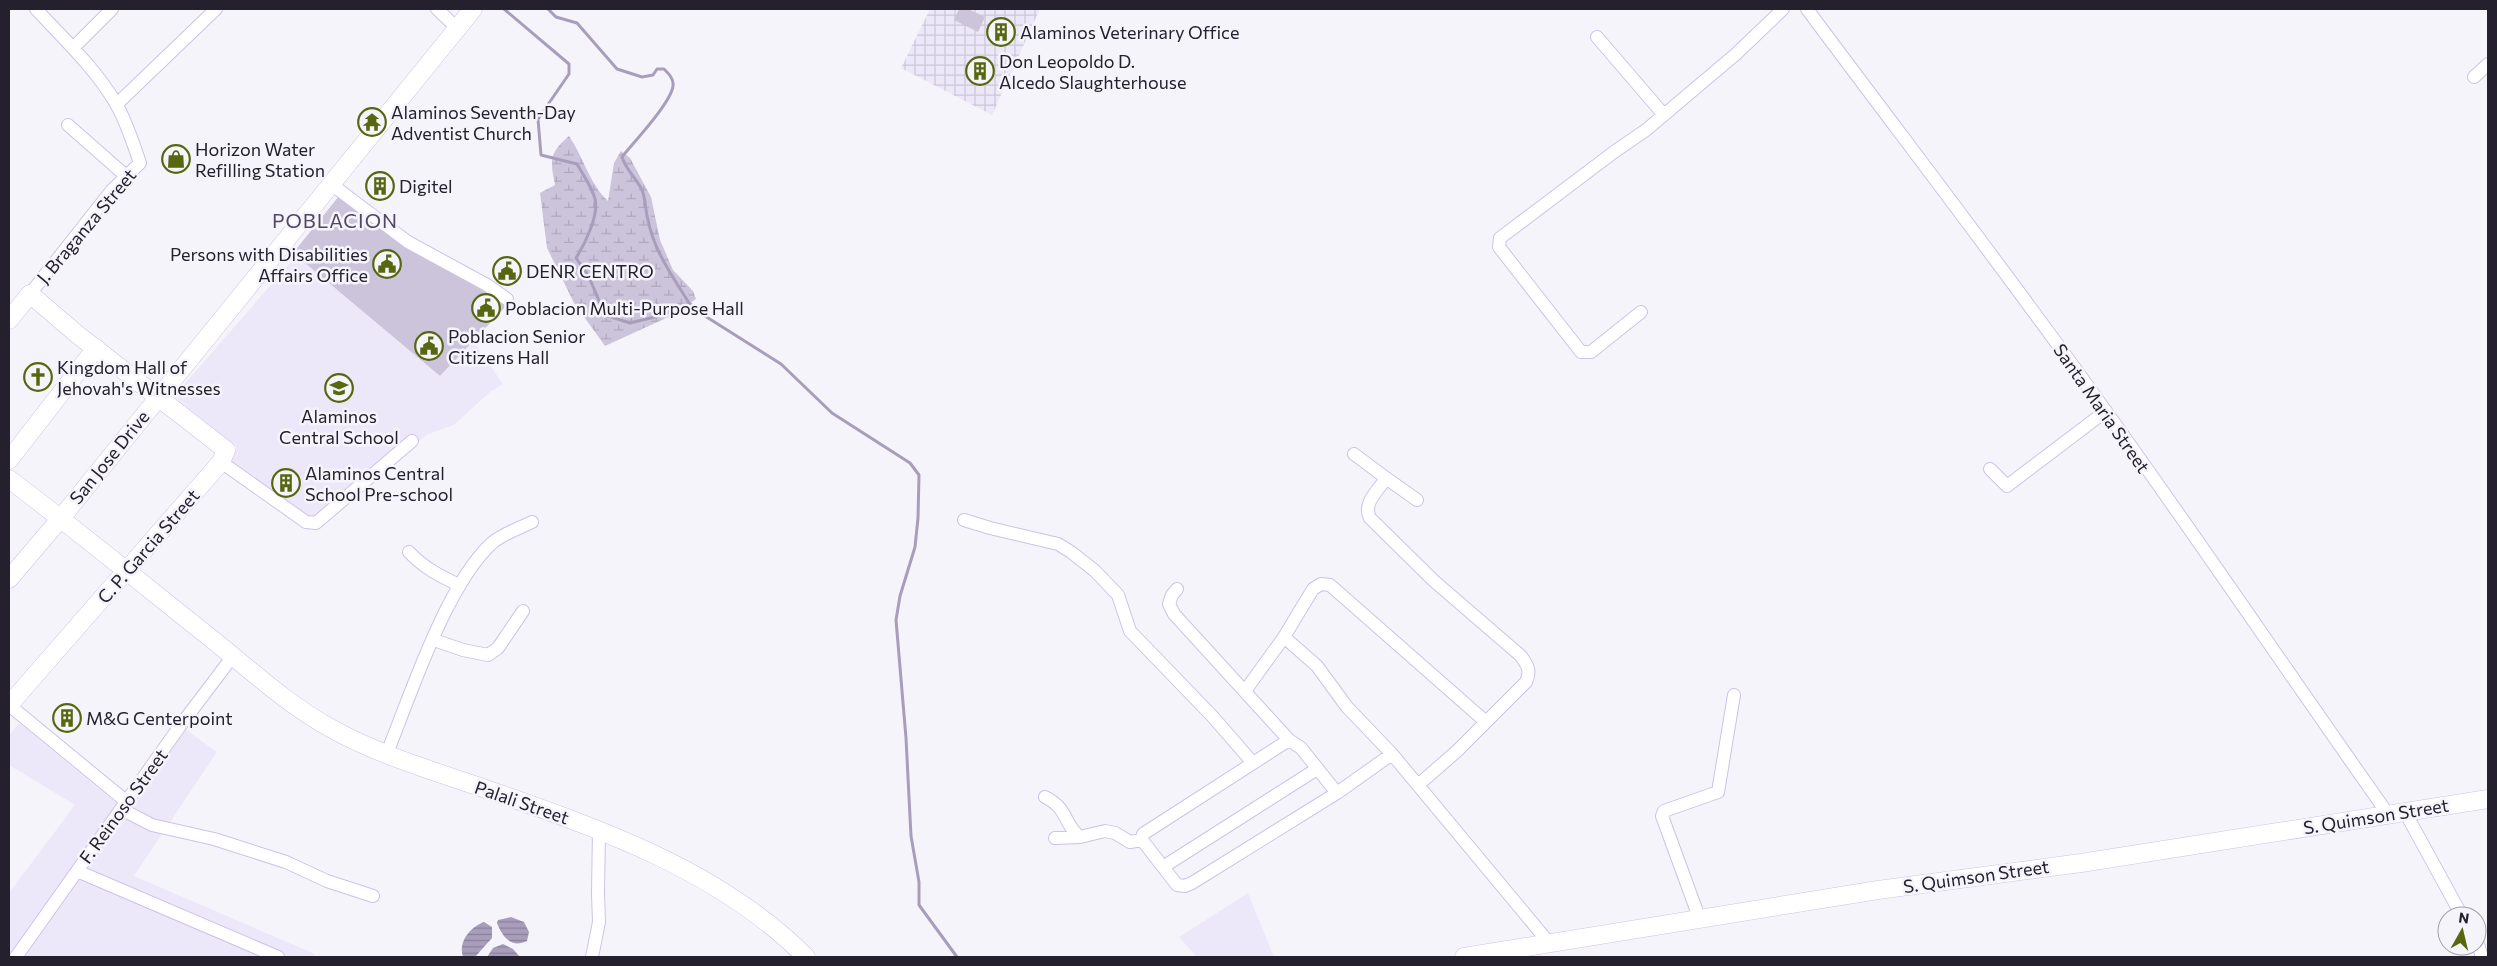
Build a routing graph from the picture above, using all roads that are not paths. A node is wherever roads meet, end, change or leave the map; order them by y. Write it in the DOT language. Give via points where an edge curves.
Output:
graph roads {
  1 [pos="36,9"];
  2 [pos="112,9"];
  3 [pos="216,9"];
  4 [pos="437,9"];
  5 [pos="473,9"];
  6 [pos="1784,9"];
  7 [pos="1808,9"];
  8 [pos="457,28"];
  9 [pos="1597,37"];
  10 [pos="73,48"];
  11 [pos="2488,64"];
  12 [pos="2474,77"];
  13 [pos="117,104"];
  14 [pos="1664,115"];
  15 [pos="68,126"];
  16 [pos="126,176"];
  17 [pos="331,184"];
  18 [pos="30,294"];
  19 [pos="508,299"];
  20 [pos="1641,312"];
  21 [pos="9,320"];
  22 [pos="96,348"];
  23 [pos="158,397"];
  24 [pos="2106,411"];
  25 [pos="412,441"];
  26 [pos="1354,454"];
  27 [pos="9,460"];
  28 [pos="221,462"];
  29 [pos="1990,469"];
  30 [pos="1386,478"];
  31 [pos="9,479"];
  32 [pos="1416,500"];
  33 [pos="61,518"];
  34 [pos="964,520"];
  35 [pos="532,522"];
  36 [pos="409,552"];
  37 [pos="127,571"];
  38 [pos="9,579"];
  39 [pos="459,585"];
  40 [pos="1177,589"];
  41 [pos="523,610"];
  42 [pos="1284,637"];
  43 [pos="434,640"];
  44 [pos="233,656"];
  45 [pos="1245,691"];
  46 [pos="1734,694"];
  47 [pos="9,705"];
  48 [pos="1486,722"];
  49 [pos="1289,740"];
  50 [pos="387,753"];
  51 [pos="1392,754"];
  52 [pos="1253,763"];
  53 [pos="1317,769"];
  54 [pos="1418,785"];
  55 [pos="1337,793"];
  56 [pos="1045,797"];
  57 [pos="2488,799"];
  58 [pos="124,806"];
  59 [pos="2406,812"];
  60 [pos="2388,814"];
  61 [pos="599,829"];
  62 [pos="1080,837"];
  63 [pos="1055,838"];
  64 [pos="1142,840"];
  65 [pos="1163,867"];
  66 [pos="77,871"];
  67 [pos="373,896"];
  68 [pos="2457,906"];
  69 [pos="1700,920"];
  70 [pos="1550,944"];
  71 [pos="16,957"];
  72 [pos="278,957"];
  73 [pos="592,957"];
  74 [pos="806,957"];
  75 [pos="1464,957"];
  1 -- 10 [label="street, J. Braganza Street"];
  2 -- 10 [label="street"];
  3 -- 13 [label="street"];
  4 -- 8 [label="street"];
  5 -- 8 [label="street, San Jose Drive"];
  6 -- 14 [label="street"];
  7 -- 24 [label="street, Santa Maria Street"];
  8 -- 17 [label="street, San Jose Drive"];
  9 -- 14 [label="street"];
  10 -- 13 [label="street, J. Braganza Street"];
  11 -- 12 [label="street"];
  13 -- 16 [label="street, J. Braganza Street" via="140,162"];
  14 -- 20 [label="street" via="1504,234 1499,243 1581,352 1591,352"];
  15 -- 16 [label="street"];
  16 -- 18 [label="street, J. Braganza Street"];
  17 -- 19 [label="street" via="408,242"];
  17 -- 23 [label="street, San Jose Drive"];
  18 -- 21 [label="street, J. Braganza Street"];
  18 -- 22 [label="street"];
  22 -- 23 [label="street"];
  22 -- 27 [label="street"];
  23 -- 28 [label="street" via="224,447 226,454"];
  23 -- 33 [label="street, San Jose Drive"];
  24 -- 29 [label="street" via="2007,486"];
  24 -- 60 [label="street, Santa Maria Street"];
  25 -- 28 [label="street" via="316,523 306,522"];
  26 -- 30 [label="street"];
  28 -- 37 [label="street, C. P. Garcia Street"];
  30 -- 32 [label="street"];
  30 -- 48 [label="street" via="1368,504 1366,510 1370,518 1434,581 1528,665 1526,682"];
  31 -- 33 [label="street, Palali Street"];
  33 -- 37 [label="street, Palali Street"];
  33 -- 38 [label="street, San Jose Drive"];
  34 -- 52 [label="street" via="1058,544 1094,571 1118,595 1130,631"];
  35 -- 39 [label="street" via="494,542"];
  36 -- 39 [label="street" via="436,575"];
  37 -- 44 [label="street, Palali Street"];
  37 -- 47 [label="street, C. P. Garcia Street"];
  39 -- 43 [label="street"];
  40 -- 45 [label="street" via="1169,604 1174,614"];
  41 -- 43 [label="street" via="498,648 488,655"];
  42 -- 45 [label="street"];
  42 -- 48 [label="street" via="1313,589 1321,584 1330,585"];
  42 -- 51 [label="street" via="1317,666 1348,707"];
  43 -- 50 [label="street"];
  44 -- 50 [label="street, Palali Street" via="279,695 334,730"];
  44 -- 58 [label="street, F. Reinoso Street"];
  45 -- 49 [label="street"];
  46 -- 69 [label="street" via="1718,792 1672,807 1662,816"];
  47 -- 58 [label="street"];
  48 -- 54 [label="street"];
  49 -- 52 [label="street"];
  49 -- 53 [label="street" via="1301,748"];
  50 -- 61 [label="street, Palali Street"];
  51 -- 54 [label="street"];
  51 -- 55 [label="street"];
  52 -- 64 [label="street" via="1146,831"];
  53 -- 55 [label="street"];
  53 -- 65 [label="street"];
  54 -- 70 [label="street"];
  55 -- 65 [label="street" via="1184,886 1177,885"];
  56 -- 62 [label="street" via="1061,807"];
  57 -- 59 [label="street, S. Quimson Street"];
  58 -- 66 [label="street, F. Reinoso Street"];
  58 -- 67 [label="street" via="152,825 268,856"];
  59 -- 60 [label="street, S. Quimson Street"];
  59 -- 68 [label="street"];
  60 -- 69 [label="street, S. Quimson Street" via="2091,861 1878,890"];
  61 -- 73 [label="street" via="600,922"];
  61 -- 74 [label="street, Palali Street" via="687,870 743,906"];
  62 -- 63 [label="street"];
  62 -- 64 [label="street" via="1105,831 1130,842"];
  64 -- 65 [label="street"];
  66 -- 71 [label="street, F. Reinoso Street"];
  66 -- 72 [label="street"];
  69 -- 70 [label="street, S. Quimson Street"];
  70 -- 75 [label="street, S. Quimson Street"];
}
